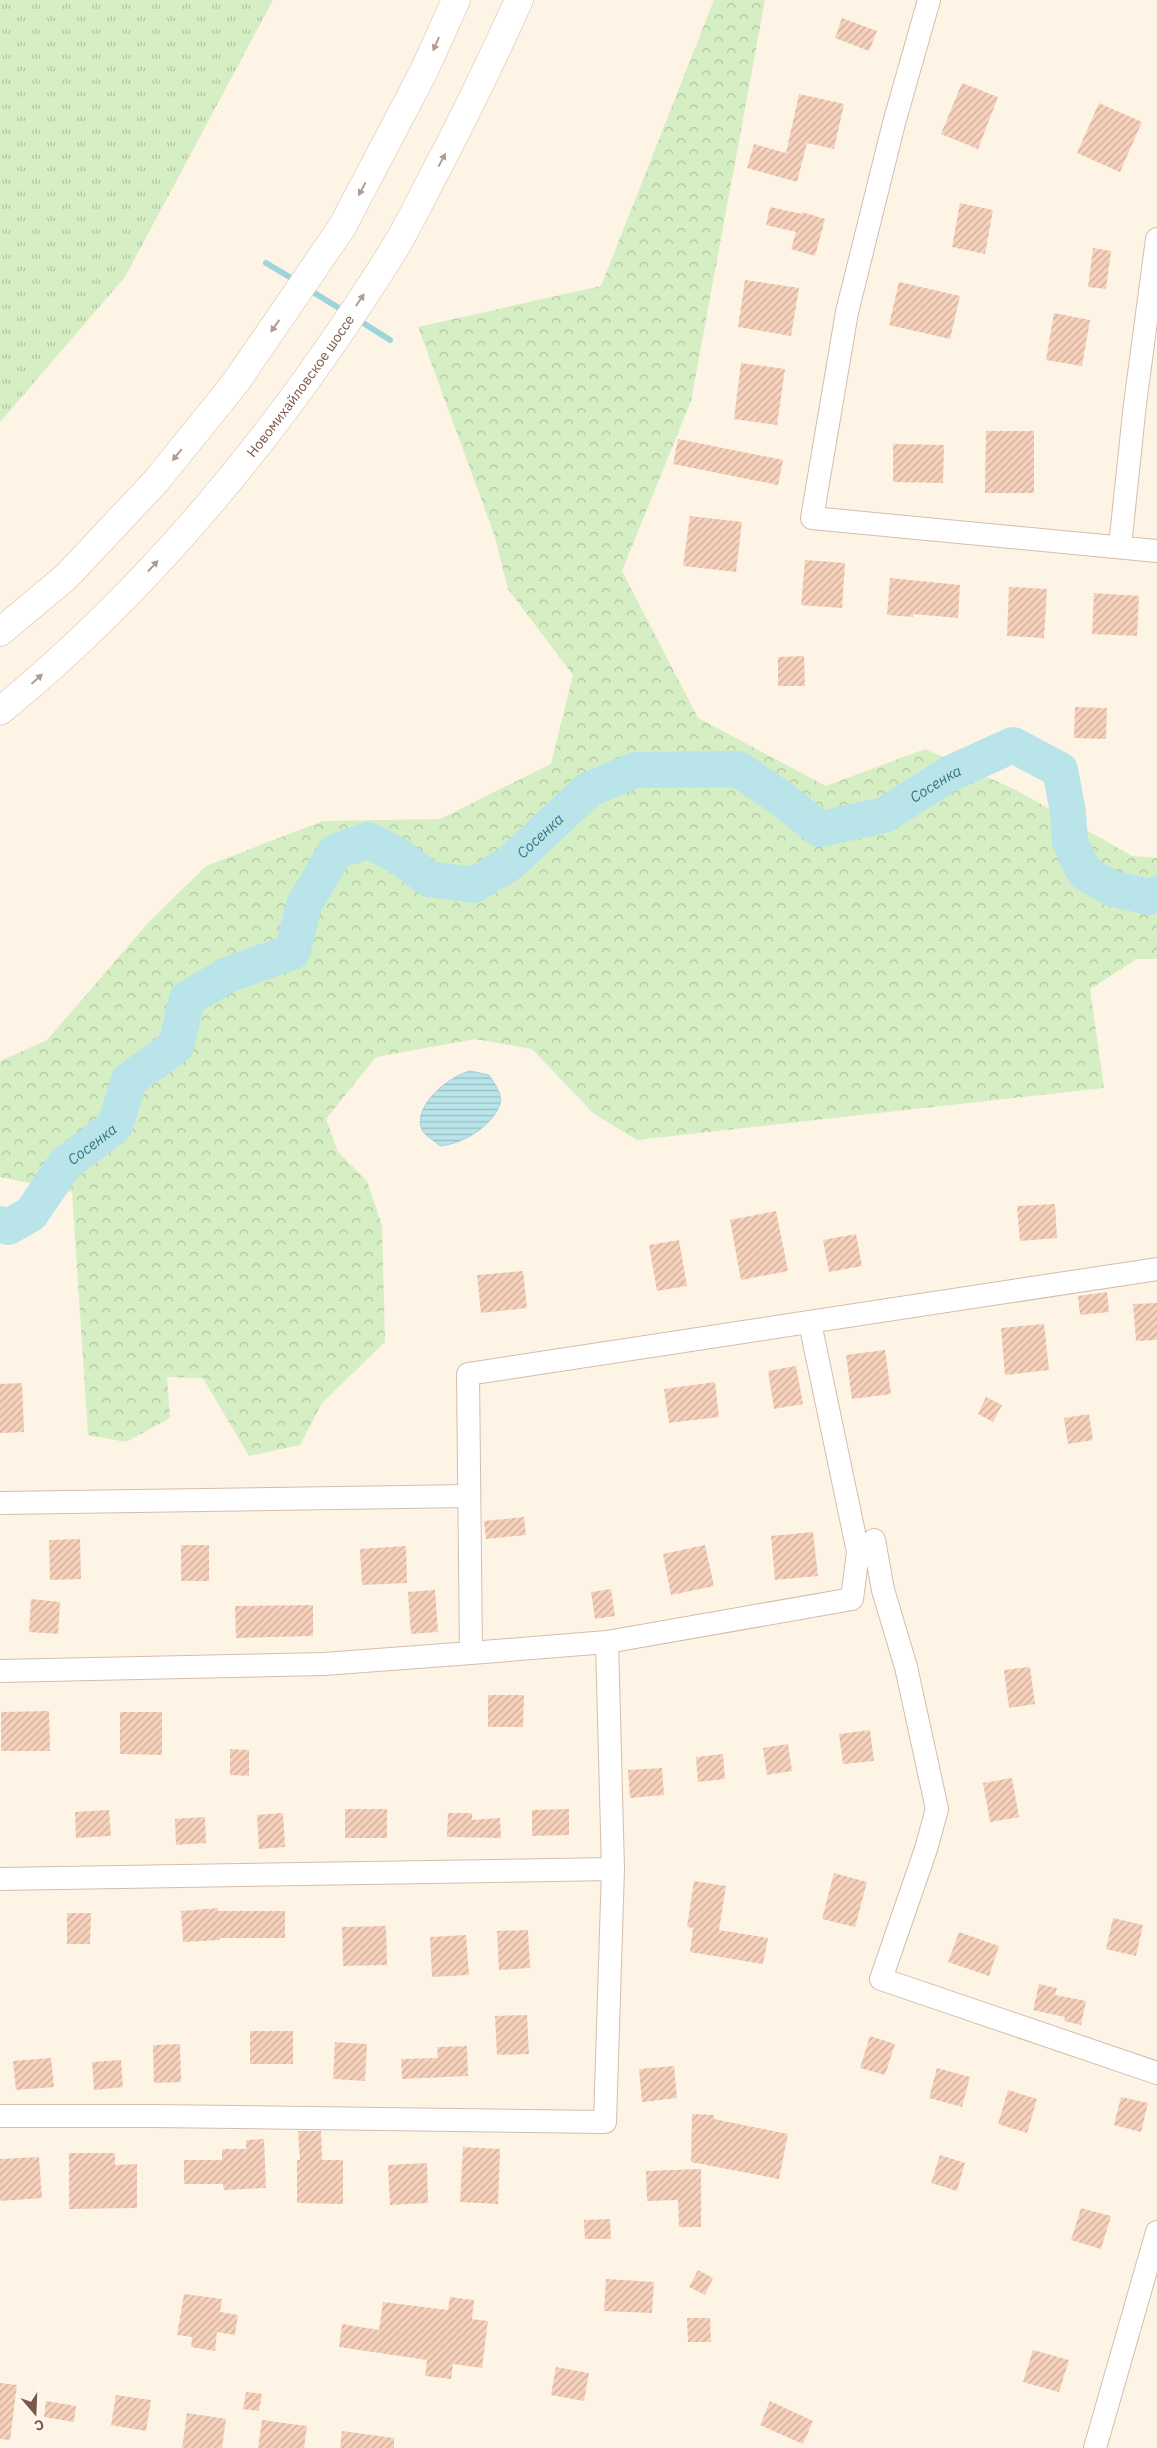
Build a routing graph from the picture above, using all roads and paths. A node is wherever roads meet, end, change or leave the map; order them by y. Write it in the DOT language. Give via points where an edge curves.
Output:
graph roads {
  1 [pos="456,0"];
  2 [pos="519,0"];
  3 [pos="929,0"];
  4 [pos="1157,239"];
  5 [pos="1120,546"];
  6 [pos="1157,551"];
  7 [pos="0,632"];
  8 [pos="0,711"];
  9 [pos="1157,1270"];
  10 [pos="810,1323"];
  11 [pos="470,1496"];
  12 [pos="0,1503"];
  13 [pos="874,1540"];
  14 [pos="607,1642"];
  15 [pos="472,1653"];
  16 [pos="0,1671"];
  17 [pos="613,1869"];
  18 [pos="0,1879"];
  19 [pos="1157,2073"];
  20 [pos="0,2116"];
  21 [pos="1157,2232"];
  22 [pos="1095,2448"];
  1 -- 7 [label="main road, one-way" via="424,71 342,227 236,382 157,480 73,569"];
  8 -- 2 [label="main road, Новомихайловское шоссе, one-way" via="108,615 202,513 292,402 394,250 475,97"];
  3 -- 5 [label="street" via="894,123 847,312 812,518"];
  4 -- 5 [label="street"];
  5 -- 6 [label="street"];
  9 -- 10 [label="street"];
  10 -- 11 [label="street" via="468,1374"];
  10 -- 14 [label="street" via="858,1552 852,1599"];
  11 -- 12 [label="street"];
  11 -- 15 [label="street"];
  13 -- 19 [label="street" via="883,1590 906,1667 937,1809 881,1979"];
  14 -- 15 [label="street"];
  14 -- 17 [label="street"];
  15 -- 16 [label="street" via="324,1664"];
  17 -- 18 [label="street"];
  17 -- 20 [label="street" via="605,2122"];
  21 -- 22 [label="street"];
}
